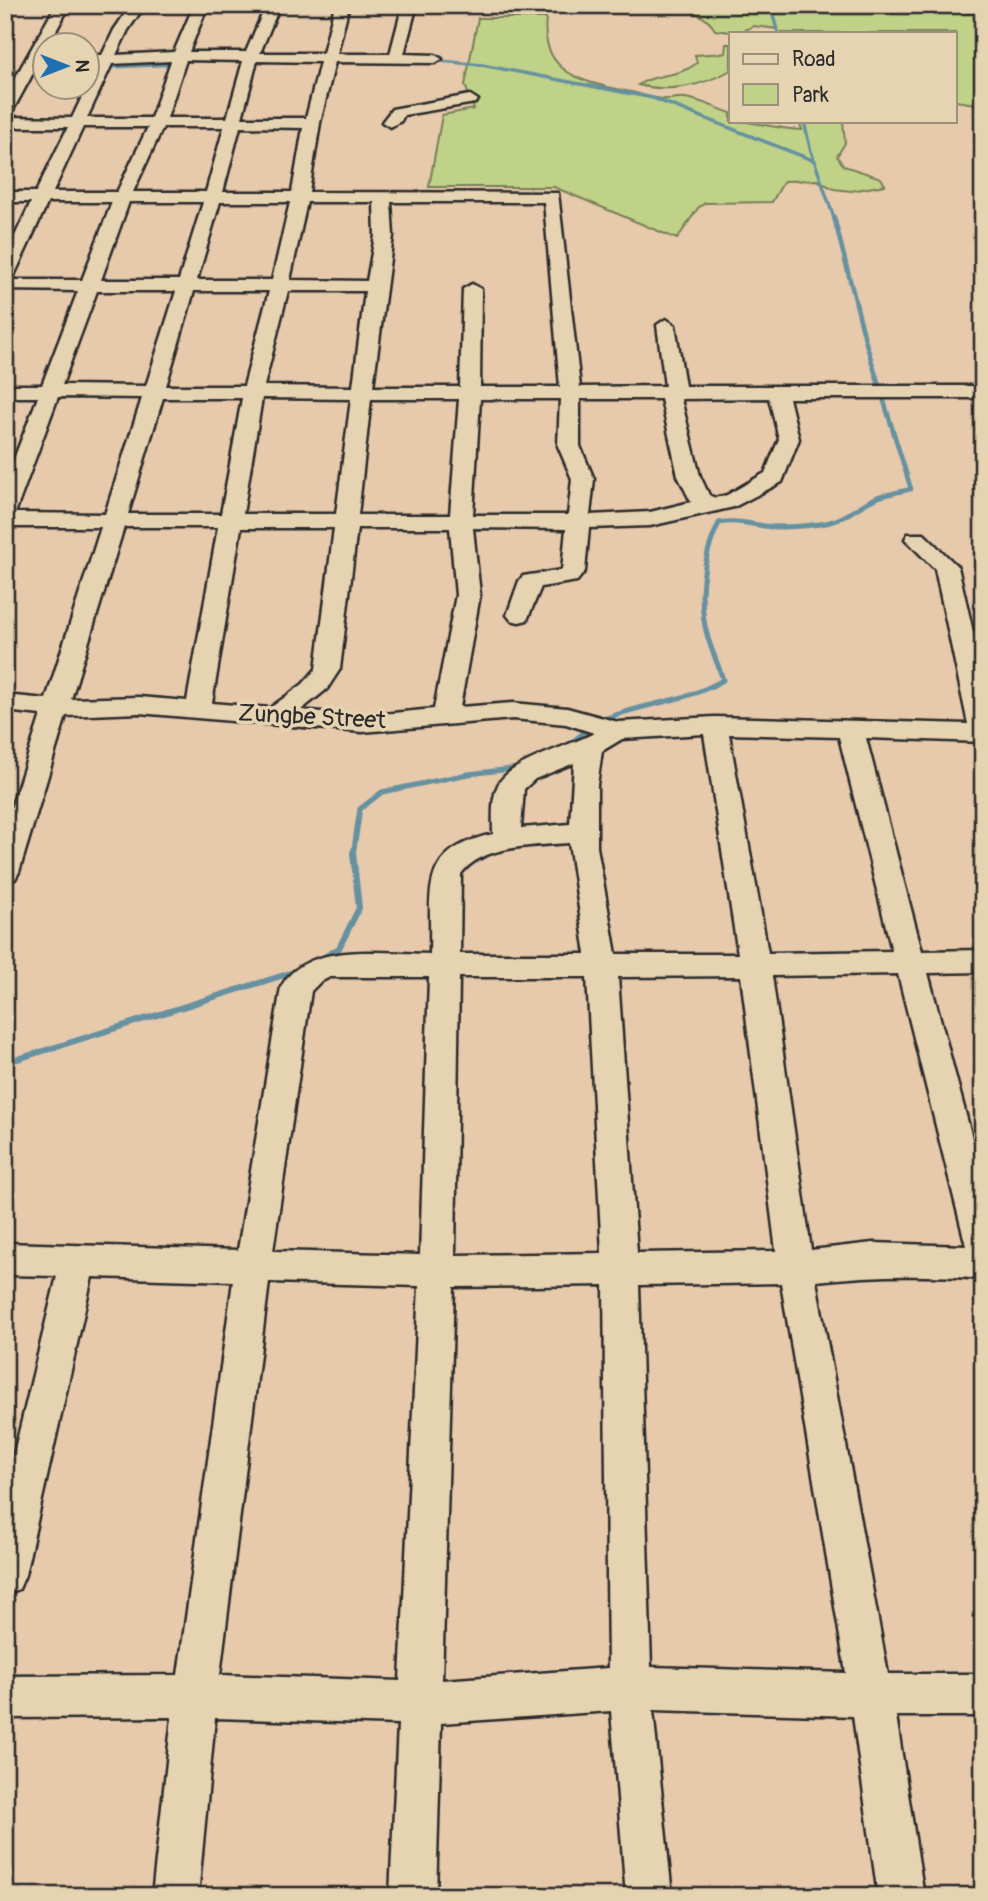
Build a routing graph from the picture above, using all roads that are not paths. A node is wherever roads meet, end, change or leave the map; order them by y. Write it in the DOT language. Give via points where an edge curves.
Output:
graph roads {
  1 [pos="63,5"];
  2 [pos="138,5"];
  3 [pos="201,5"];
  4 [pos="273,5"];
  5 [pos="342,5"];
  6 [pos="409,8"];
  7 [pos="48,32"];
  8 [pos="180,56"];
  9 [pos="251,57"];
  10 [pos="330,58"];
  11 [pos="396,58"];
  12 [pos="435,58"];
  13 [pos="32,59"];
  14 [pos="102,60"];
  15 [pos="108,60"];
  16 [pos="470,100"];
  17 [pos="5,110"];
  18 [pos="5,122"];
  19 [pos="232,122"];
  20 [pos="312,122"];
  21 [pos="390,122"];
  22 [pos="78,124"];
  23 [pos="157,124"];
  24 [pos="300,196"];
  25 [pos="382,196"];
  26 [pos="5,197"];
  27 [pos="43,197"];
  28 [pos="213,197"];
  29 [pos="122,198"];
  30 [pos="5,276"];
  31 [pos="5,285"];
  32 [pos="90,285"];
  33 [pos="185,285"];
  34 [pos="280,286"];
  35 [pos="375,286"];
  36 [pos="472,289"];
  37 [pos="666,325"];
  38 [pos="155,390"];
  39 [pos="5,391"];
  40 [pos="50,391"];
  41 [pos="253,391"];
  42 [pos="570,392"];
  43 [pos="983,392"];
  44 [pos="362,393"];
  45 [pos="470,393"];
  46 [pos="673,393"];
  47 [pos="778,393"];
  48 [pos="708,504"];
  49 [pos="5,512"];
  50 [pos="5,520"];
  51 [pos="116,520"];
  52 [pos="230,522"];
  53 [pos="346,522"];
  54 [pos="461,522"];
  55 [pos="577,522"];
  56 [pos="916,539"];
  57 [pos="519,615"];
  58 [pos="5,703"];
  59 [pos="59,708"];
  60 [pos="198,709"];
  61 [pos="276,716"];
  62 [pos="445,718"];
  63 [pos="715,725"];
  64 [pos="850,728"];
  65 [pos="983,733"];
  66 [pos="604,735"];
  67 [pos="584,832"];
  68 [pos="506,840"];
  69 [pos="5,872"];
  70 [pos="910,961"];
  71 [pos="983,961"];
  72 [pos="444,965"];
  73 [pos="601,965"];
  74 [pos="755,965"];
  75 [pos="983,1246"];
  76 [pos="5,1259"];
  77 [pos="78,1261"];
  78 [pos="983,1263"];
  79 [pos="253,1267"];
  80 [pos="796,1267"];
  81 [pos="437,1271"];
  82 [pos="621,1271"];
  83 [pos="5,1575"];
  84 [pos="630,1688"];
  85 [pos="871,1695"];
  86 [pos="983,1695"];
  87 [pos="197,1696"];
  88 [pos="5,1697"];
  89 [pos="422,1703"];
  90 [pos="175,1896"];
  91 [pos="413,1896"];
  92 [pos="649,1896"];
  93 [pos="901,1896"];
  1 -- 7 [label="street"];
  2 -- 15 [label="street"];
  3 -- 8 [label="street"];
  4 -- 9 [label="street"];
  5 -- 10 [label="street"];
  6 -- 11 [label="street"];
  8 -- 9 [label="street"];
  8 -- 15 [label="street"];
  8 -- 23 [label="street"];
  9 -- 10 [label="street"];
  9 -- 19 [label="street"];
  10 -- 11 [label="street"];
  10 -- 20 [label="street"];
  11 -- 12 [label="street"];
  13 -- 17 [label="street"];
  14 -- 15 [label="street"];
  15 -- 22 [label="street"];
  16 -- 21 [label="street" via="397,112"];
  18 -- 22 [label="street"];
  19 -- 20 [label="street"];
  19 -- 23 [label="street"];
  19 -- 28 [label="street"];
  20 -- 24 [label="street"];
  22 -- 23 [label="street"];
  22 -- 27 [label="street"];
  23 -- 29 [label="street"];
  24 -- 25 [label="street"];
  24 -- 28 [label="street"];
  24 -- 34 [label="street"];
  25 -- 35 [label="street" via="384,236"];
  25 -- 42 [label="street" via="552,197"];
  26 -- 27 [label="street"];
  27 -- 29 [label="street"];
  27 -- 30 [label="street"];
  28 -- 29 [label="street"];
  28 -- 33 [label="street"];
  29 -- 32 [label="street"];
  31 -- 32 [label="street"];
  32 -- 33 [label="street"];
  32 -- 40 [label="street"];
  33 -- 34 [label="street"];
  33 -- 38 [label="street"];
  34 -- 35 [label="street"];
  34 -- 41 [label="street"];
  35 -- 44 [label="street"];
  36 -- 45 [label="street"];
  37 -- 46 [label="street"];
  38 -- 40 [label="street"];
  38 -- 41 [label="street"];
  38 -- 51 [label="street"];
  39 -- 40 [label="street"];
  40 -- 49 [label="street"];
  41 -- 44 [label="street"];
  41 -- 52 [label="street"];
  42 -- 45 [label="street"];
  42 -- 46 [label="street"];
  42 -- 55 [label="street" via="569,446 583,480"];
  43 -- 47 [label="street"];
  44 -- 45 [label="street"];
  44 -- 53 [label="street"];
  45 -- 54 [label="street"];
  46 -- 47 [label="street"];
  46 -- 48 [label="street" via="689,476 699,499"];
  47 -- 48 [label="street" via="789,439 774,477 734,500"];
  48 -- 55 [label="street" via="650,519"];
  50 -- 51 [label="street"];
  51 -- 52 [label="street"];
  51 -- 59 [label="street"];
  52 -- 53 [label="street"];
  52 -- 60 [label="street"];
  53 -- 54 [label="street"];
  53 -- 61 [label="street" via="328,669 314,688"];
  54 -- 55 [label="street"];
  54 -- 62 [label="street" via="468,595"];
  55 -- 57 [label="street" via="573,571 569,576 531,581"];
  56 -- 65 [label="street" via="946,568"];
  58 -- 59 [label="street, Zungbe Street"];
  59 -- 60 [label="street, Zungbe Street" via="139,705"];
  59 -- 69 [label="street"];
  60 -- 61 [label="street, Zungbe Street"];
  61 -- 62 [label="street, Zungbe Street" via="362,724"];
  62 -- 66 [label="street, Zungbe Street" via="513,711 567,716"];
  63 -- 64 [label="street"];
  63 -- 66 [label="street"];
  63 -- 74 [label="street"];
  64 -- 65 [label="street"];
  64 -- 70 [label="street"];
  66 -- 67 [label="street" via="584,785"];
  66 -- 68 [label="street" via="511,785"];
  67 -- 68 [label="street"];
  67 -- 73 [label="street"];
  68 -- 72 [label="street" via="472,851 450,865"];
  70 -- 71 [label="street"];
  70 -- 74 [label="street"];
  70 -- 75 [label="street"];
  72 -- 73 [label="street"];
  72 -- 79 [label="street" via="327,966 296,987"];
  72 -- 81 [label="street"];
  73 -- 74 [label="street"];
  73 -- 82 [label="street"];
  74 -- 80 [label="street"];
  76 -- 77 [label="street"];
  77 -- 79 [label="street"];
  77 -- 83 [label="street"];
  78 -- 80 [label="street" via="873,1259"];
  79 -- 81 [label="street"];
  79 -- 87 [label="street"];
  80 -- 82 [label="street"];
  80 -- 85 [label="street"];
  81 -- 82 [label="street"];
  81 -- 89 [label="street"];
  82 -- 84 [label="street"];
  84 -- 85 [label="street"];
  84 -- 89 [label="street"];
  84 -- 92 [label="street"];
  85 -- 86 [label="street"];
  85 -- 93 [label="street"];
  87 -- 88 [label="street"];
  87 -- 89 [label="street"];
  87 -- 90 [label="street"];
  89 -- 91 [label="street"];
}
